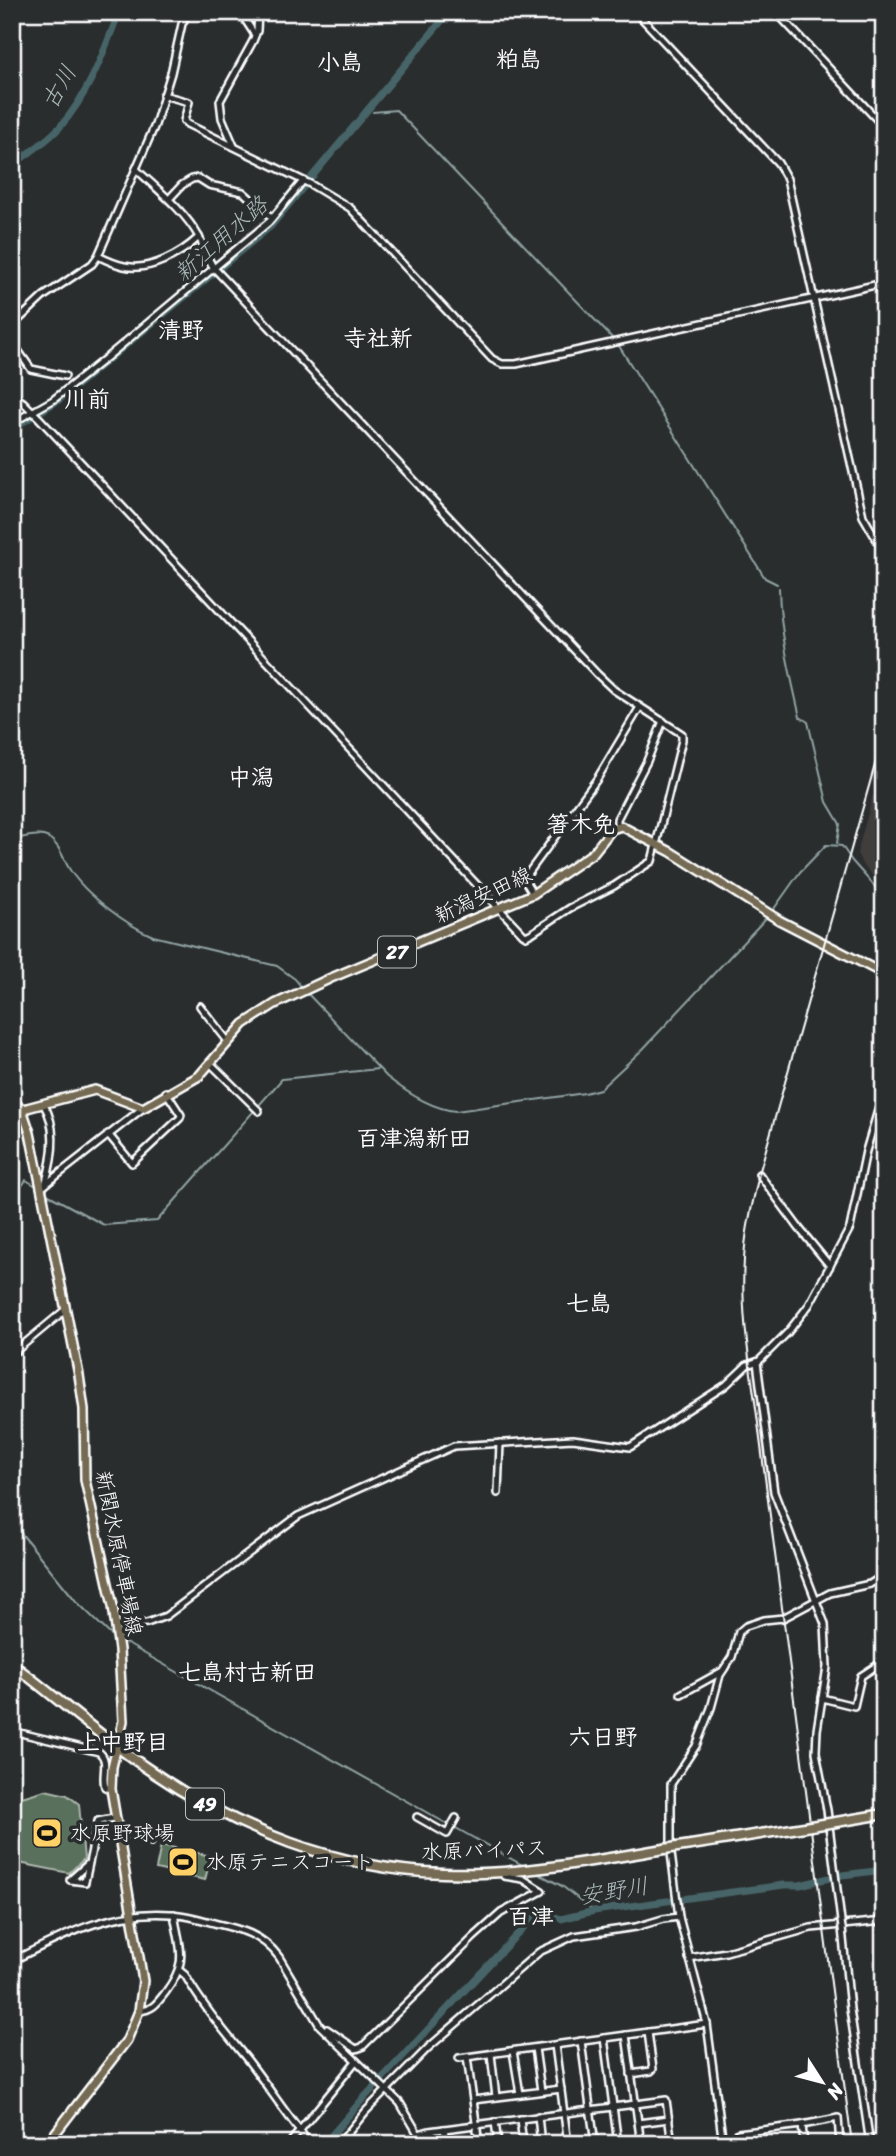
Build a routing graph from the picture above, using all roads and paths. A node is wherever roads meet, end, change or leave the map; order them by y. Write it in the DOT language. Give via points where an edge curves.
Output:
graph roads {
  1 [pos="188,12"];
  2 [pos="240,12"];
  3 [pos="258,12"];
  4 [pos="636,12"];
  5 [pos="776,12"];
  6 [pos="255,35"];
  7 [pos="163,95"];
  8 [pos="884,127"];
  9 [pos="234,146"];
  10 [pos="136,169"];
  11 [pos="306,183"];
  12 [pos="169,199"];
  13 [pos="272,218"];
  14 [pos="199,237"];
  15 [pos="98,256"];
  16 [pos="215,269"];
  17 [pos="884,283"];
  18 [pos="814,299"];
  19 [pos="12,326"];
  20 [pos="12,342"];
  21 [pos="65,376"];
  22 [pos="12,395"];
  23 [pos="35,414"];
  24 [pos="12,423"];
  25 [pos="884,552"];
  26 [pos="640,707"];
  27 [pos="663,721"];
  28 [pos="617,826"];
  29 [pos="656,845"];
  30 [pos="533,894"];
  31 [pos="499,910"];
  32 [pos="884,974"];
  33 [pos="200,1006"];
  34 [pos="228,1040"];
  35 [pos="210,1063"];
  36 [pos="884,1090"];
  37 [pos="166,1092"];
  38 [pos="12,1101"];
  39 [pos="44,1105"];
  40 [pos="143,1108"];
  41 [pos="22,1109"];
  42 [pos="257,1109"];
  43 [pos="108,1134"];
  44 [pos="759,1174"];
  45 [pos="43,1186"];
  46 [pos="830,1266"];
  47 [pos="65,1310"];
  48 [pos="12,1354"];
  49 [pos="757,1362"];
  50 [pos="500,1443"];
  51 [pos="498,1493"];
  52 [pos="884,1574"];
  53 [pos="817,1602"];
  54 [pos="116,1629"];
  55 [pos="884,1661"];
  56 [pos="12,1664"];
  57 [pos="722,1672"];
  58 [pos="681,1694"];
  59 [pos="822,1698"];
  60 [pos="12,1731"];
  61 [pos="118,1748"];
  62 [pos="111,1788"];
  63 [pos="884,1814"];
  64 [pos="417,1817"];
  65 [pos="114,1818"];
  66 [pos="456,1818"];
  67 [pos="119,1837"];
  68 [pos="151,1842"];
  69 [pos="89,1863"];
  70 [pos="504,1876"];
  71 [pos="132,1914"];
  72 [pos="174,1914"];
  73 [pos="679,1915"];
  74 [pos="884,1921"];
  75 [pos="689,1958"];
  76 [pos="12,1961"];
  77 [pos="180,1971"];
  78 [pos="139,2011"];
  79 [pos="707,2024"];
  80 [pos="327,2029"];
  81 [pos="649,2032"];
  82 [pos="626,2035"];
  83 [pos="604,2038"];
  84 [pos="581,2041"];
  85 [pos="555,2045"];
  86 [pos="534,2048"];
  87 [pos="513,2051"];
  88 [pos="491,2054"];
  89 [pos="467,2057"];
  90 [pos="459,2058"];
  91 [pos="357,2062"];
  92 [pos="631,2074"];
  93 [pos="385,2088"];
  94 [pos="561,2089"];
  95 [pos="541,2091"];
  96 [pos="520,2094"];
  97 [pos="496,2097"];
  98 [pos="473,2100"];
  99 [pos="635,2104"];
  100 [pos="613,2106"];
  101 [pos="590,2109"];
  102 [pos="564,2113"];
  103 [pos="538,2116"];
  104 [pos="520,2119"];
  105 [pos="669,2119"];
  106 [pos="495,2122"];
  107 [pos="638,2123"];
  108 [pos="476,2124"];
  109 [pos="802,2125"];
  110 [pos="444,2129"];
  111 [pos="300,2131"];
  112 [pos="419,2134"];
  113 [pos="47,2144"];
  114 [pos="289,2144"];
  115 [pos="310,2144"];
  116 [pos="339,2144"];
  117 [pos="424,2144"];
  118 [pos="447,2144"];
  119 [pos="479,2144"];
  120 [pos="498,2144"];
  121 [pos="523,2144"];
  122 [pos="541,2144"];
  123 [pos="568,2144"];
  124 [pos="595,2144"];
  125 [pos="618,2144"];
  126 [pos="641,2144"];
  127 [pos="673,2144"];
  128 [pos="723,2144"];
  129 [pos="739,2144"];
  130 [pos="804,2144"];
  131 [pos="840,2144"];
  132 [pos="870,2144"];
  1 -- 7 [label="street"];
  2 -- 6 [label="street"];
  3 -- 6 [label="street"];
  4 -- 18 [label="street" via="782,169"];
  5 -- 8 [label="street"];
  6 -- 9 [label="street" via="220,101"];
  7 -- 9 [label="street" via="187,100 187,124"];
  7 -- 10 [label="street"];
  9 -- 11 [label="street"];
  10 -- 12 [label="street"];
  10 -- 15 [label="street"];
  11 -- 13 [label="street"];
  11 -- 18 [label="street" via="362,219 492,359 502,364"];
  12 -- 13 [label="street" via="182,185 198,178 243,192"];
  12 -- 14 [label="street"];
  13 -- 16 [label="street"];
  14 -- 15 [label="street" via="148,265 124,266"];
  14 -- 16 [label="street"];
  15 -- 19 [label="street"];
  16 -- 23 [label="street"];
  16 -- 26 [label="street" via="597,674"];
  17 -- 18 [label="street"];
  18 -- 25 [label="street" via="863,516"];
  20 -- 21 [label="street" via="31,369"];
  22 -- 23 [label="street"];
  23 -- 24 [label="street"];
  23 -- 31 [label="street"];
  26 -- 27 [label="street"];
  26 -- 30 [label="street" via="597,779 524,879"];
  27 -- 28 [label="street"];
  27 -- 29 [label="street" via="682,734 682,740"];
  28 -- 29 [label="main road"];
  28 -- 30 [label="main road, 新潟安田線 / 27" via="593,853"];
  29 -- 31 [label="street" via="648,865 529,935"];
  29 -- 32 [label="main road" via="769,914"];
  30 -- 31 [label="main road, 新潟安田線 / 27"];
  31 -- 34 [label="main road, 新潟安田線 / 27" via="293,995 250,1019"];
  33 -- 34 [label="street"];
  34 -- 35 [label="main road, 新潟安田線 / 27"];
  35 -- 37 [label="main road, 新潟安田線 / 27" via="199,1076"];
  35 -- 42 [label="street"];
  36 -- 46 [label="street" via="852,1221"];
  37 -- 40 [label="main road, 新潟安田線 / 27"];
  37 -- 43 [label="street" via="180,1118 132,1163"];
  38 -- 41 [label="main road"];
  39 -- 40 [label="main road" via="95,1090"];
  39 -- 41 [label="main road"];
  39 -- 45 [label="street" via="52,1132 50,1170"];
  40 -- 43 [label="street"];
  41 -- 45 [label="main road, 新関水原停車場線"];
  43 -- 45 [label="street"];
  44 -- 46 [label="street"];
  45 -- 47 [label="main road, 新関水原停車場線"];
  46 -- 49 [label="street" via="796,1323"];
  47 -- 48 [label="street"];
  47 -- 54 [label="main road, 新関水原停車場線" via="84,1409 85,1480"];
  49 -- 50 [label="street" via="633,1446 573,1439"];
  49 -- 53 [label="street" via="774,1492"];
  50 -- 51 [label="street"];
  50 -- 54 [label="street" via="454,1446 298,1516 166,1616"];
  52 -- 53 [label="street" via="870,1584 830,1593"];
  53 -- 57 [label="street" via="783,1619 746,1626 735,1639 732,1657"];
  53 -- 59 [label="street" via="826,1633"];
  54 -- 61 [label="main road, 新関水原停車場線" via="123,1707"];
  55 -- 59 [label="street" via="861,1676 854,1706"];
  56 -- 61 [label="highway, 水原バイパス / 49"];
  57 -- 58 [label="street"];
  57 -- 73 [label="street" via="696,1746 671,1785 670,1829"];
  59 -- 132 [label="street" via="817,1763 833,1852"];
  60 -- 62 [label="street" via="99,1752 105,1761 104,1784"];
  61 -- 62 [label="main road, 新関水原停車場線"];
  61 -- 63 [label="highway, 水原バイパス / 49, bridge" via="197,1800 245,1824 299,1846 393,1869 487,1872 585,1862"];
  62 -- 65 [label="main road, 新関水原停車場線"];
  64 -- 66 [label="street" via="447,1834"];
  65 -- 67 [label="main road, 新関水原停車場線"];
  65 -- 69 [label="street" via="98,1821"];
  67 -- 68 [label="street" via="130,1835"];
  67 -- 71 [label="main road, 新関水原停車場線"];
  70 -- 80 [label="street" via="523,1879 542,1891 501,1913 362,2047 356,2049"];
  71 -- 72 [label="street"];
  71 -- 76 [label="street" via="76,1929"];
  71 -- 78 [label="main road, 新関水原停車場線" via="142,1981"];
  72 -- 77 [label="street"];
  72 -- 91 [label="street" via="252,1933 271,1947 320,2026"];
  73 -- 75 [label="street"];
  73 -- 93 [label="street" via="574,1936 539,1952"];
  74 -- 75 [label="street" via="811,1928"];
  75 -- 79 [label="street"];
  77 -- 78 [label="street" via="154,2007"];
  77 -- 111 [label="street"];
  78 -- 113 [label="main road, 新関水原停車場線" via="127,2040"];
  79 -- 81 [label="street"];
  79 -- 128 [label="street"];
  81 -- 82 [label="street"];
  81 -- 92 [label="street" via="653,2068"];
  82 -- 83 [label="street"];
  82 -- 92 [label="street"];
  83 -- 84 [label="street"];
  83 -- 100 [label="street"];
  84 -- 85 [label="street"];
  84 -- 101 [label="street"];
  85 -- 86 [label="street"];
  85 -- 94 [label="street"];
  86 -- 87 [label="street"];
  86 -- 95 [label="street"];
  87 -- 88 [label="street"];
  87 -- 96 [label="street"];
  88 -- 89 [label="street"];
  88 -- 97 [label="street"];
  89 -- 90 [label="street"];
  89 -- 98 [label="street"];
  91 -- 93 [label="street"];
  91 -- 111 [label="street"];
  92 -- 99 [label="street"];
  93 -- 112 [label="street"];
  93 -- 116 [label="street"];
  94 -- 95 [label="street"];
  94 -- 102 [label="street"];
  95 -- 96 [label="street"];
  96 -- 97 [label="street"];
  97 -- 98 [label="street"];
  98 -- 108 [label="street"];
  99 -- 100 [label="street"];
  99 -- 105 [label="street" via="666,2100"];
  99 -- 107 [label="street"];
  100 -- 101 [label="street"];
  100 -- 125 [label="street"];
  101 -- 102 [label="street"];
  101 -- 124 [label="street"];
  102 -- 103 [label="street"];
  102 -- 123 [label="street"];
  103 -- 104 [label="street"];
  103 -- 122 [label="street"];
  104 -- 106 [label="street"];
  104 -- 121 [label="street"];
  105 -- 107 [label="street"];
  105 -- 127 [label="street"];
  106 -- 108 [label="street"];
  106 -- 120 [label="street"];
  107 -- 126 [label="street"];
  108 -- 110 [label="street"];
  108 -- 119 [label="street"];
  109 -- 129 [label="street" via="738,2133"];
  109 -- 130 [label="street"];
  109 -- 131 [label="street" via="838,2118"];
  110 -- 112 [label="street"];
  110 -- 118 [label="street"];
  111 -- 114 [label="street"];
  111 -- 115 [label="street"];
  112 -- 117 [label="street"];
}
